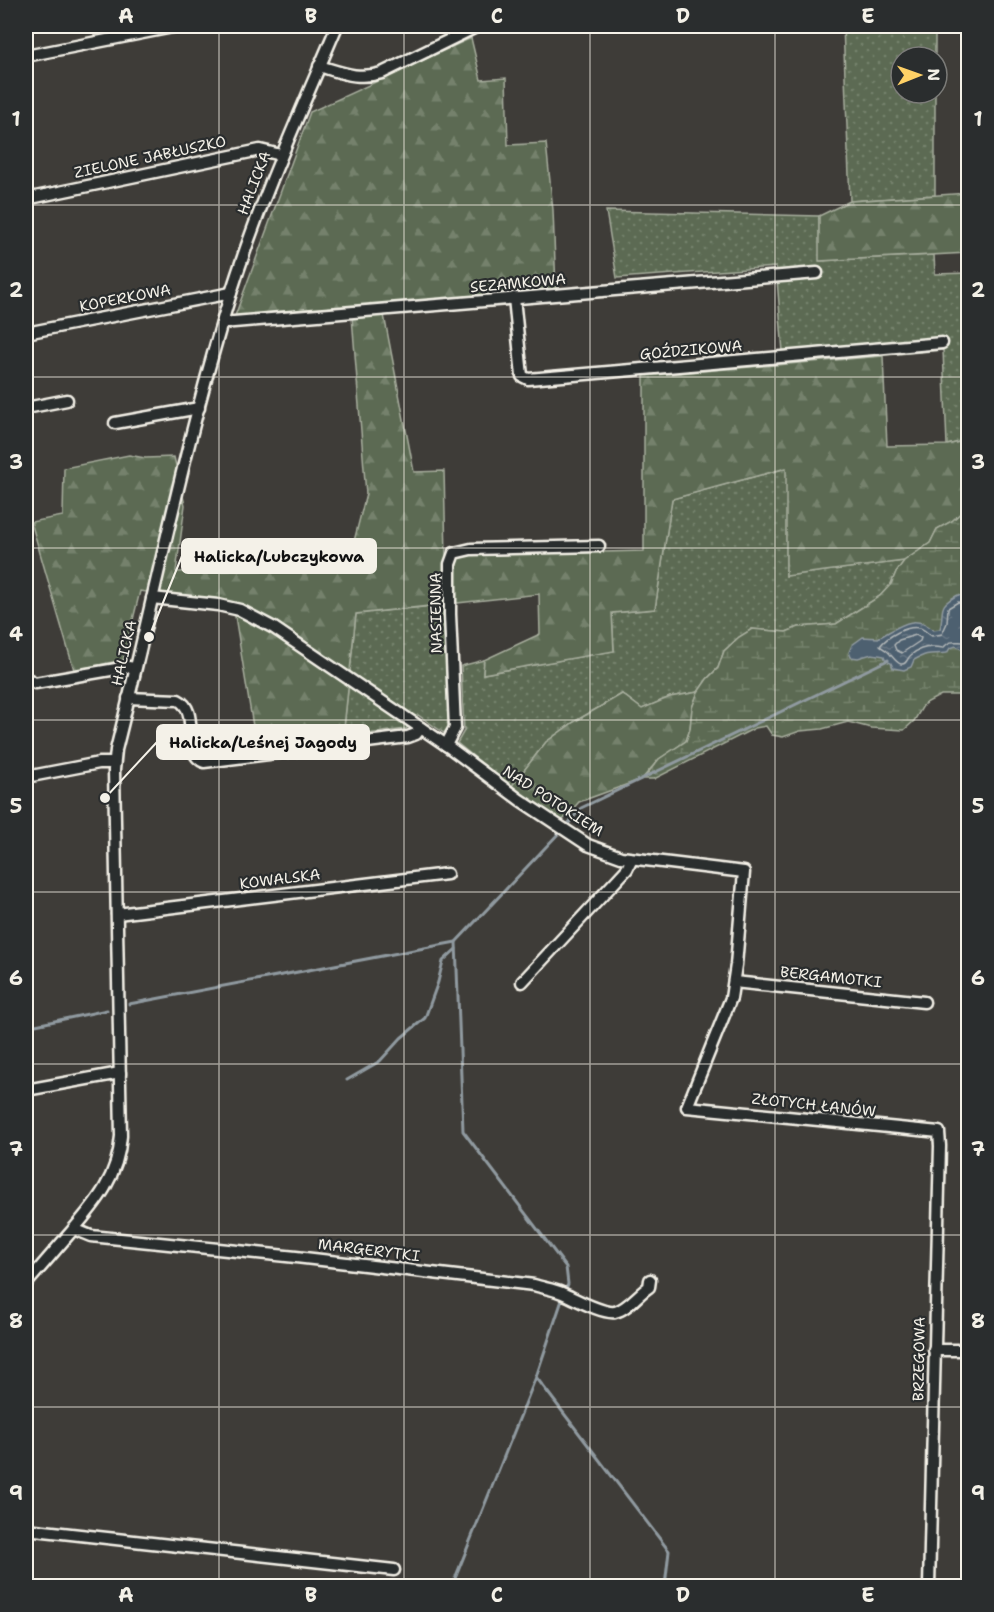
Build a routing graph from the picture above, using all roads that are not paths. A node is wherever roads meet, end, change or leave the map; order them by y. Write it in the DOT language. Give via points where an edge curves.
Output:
graph roads {
  1 [pos="178,26"];
  2 [pos="337,26"];
  3 [pos="478,26"];
  4 [pos="26,56"];
  5 [pos="319,66"];
  6 [pos="281,155"];
  7 [pos="26,199"];
  8 [pos="817,273"];
  9 [pos="231,293"];
  10 [pos="514,298"];
  11 [pos="222,323"];
  12 [pos="26,333"];
  13 [pos="942,344"];
  14 [pos="67,400"];
  15 [pos="26,408"];
  16 [pos="199,408"];
  17 [pos="115,423"];
  18 [pos="599,546"];
  19 [pos="152,598"];
  20 [pos="135,668"];
  21 [pos="26,678"];
  22 [pos="128,698"];
  23 [pos="421,728"];
  24 [pos="446,745"];
  25 [pos="114,763"];
  26 [pos="26,777"];
  27 [pos="632,859"];
  28 [pos="447,874"];
  29 [pos="117,914"];
  30 [pos="522,982"];
  31 [pos="734,982"];
  32 [pos="924,1002"];
  33 [pos="120,1073"];
  34 [pos="26,1090"];
  35 [pos="687,1107"];
  36 [pos="939,1132"];
  37 [pos="74,1229"];
  38 [pos="649,1283"];
  39 [pos="26,1284"];
  40 [pos="934,1350"];
  41 [pos="969,1350"];
  42 [pos="26,1529"];
  43 [pos="394,1570"];
  44 [pos="929,1587"];
  1 -- 4 [label="street"];
  2 -- 5 [label="street, HALICKA"];
  3 -- 5 [label="street" via="367,77"];
  5 -- 6 [label="street, HALICKA"];
  6 -- 7 [label="street, ZIELONE JABŁUSZKO" via="260,150"];
  6 -- 9 [label="street, HALICKA"];
  8 -- 10 [label="street, SEZAMKOWA"];
  9 -- 11 [label="street, HALICKA"];
  9 -- 12 [label="street, KOPERKOWA"];
  10 -- 11 [label="street, SEZAMKOWA"];
  10 -- 13 [label="street, GOŹDZIKOWA" via="522,375 528,379"];
  11 -- 16 [label="street, HALICKA"];
  14 -- 15 [label="street"];
  16 -- 17 [label="street"];
  16 -- 19 [label="street, HALICKA"];
  18 -- 24 [label="street, NASIENNA" via="471,549 454,553 450,564 450,614 455,728"];
  19 -- 20 [label="street, HALICKA"];
  19 -- 23 [label="street, NAD POTOKIEM" via="240,610 274,628"];
  20 -- 21 [label="street" via="35,683"];
  20 -- 22 [label="street, HALICKA"];
  22 -- 23 [label="street" via="185,703 193,752 204,762 408,737"];
  22 -- 25 [label="street, HALICKA"];
  23 -- 24 [label="street, NAD POTOKIEM"];
  24 -- 27 [label="street, NAD POTOKIEM" via="588,845"];
  25 -- 26 [label="street"];
  25 -- 29 [label="street, HALICKA"];
  27 -- 30 [label="street"];
  27 -- 31 [label="street, NAD POTOKIEM" via="744,872"];
  28 -- 29 [label="street, KOWALSKA"];
  29 -- 33 [label="street, HALICKA"];
  31 -- 32 [label="street, BERGAMOTKI"];
  31 -- 35 [label="street, NAD POTOKIEM"];
  33 -- 34 [label="street"];
  33 -- 37 [label="street, HALICKA" via="121,1136 114,1171 99,1200"];
  35 -- 36 [label="street, ZŁOTYCH ŁANÓW"];
  36 -- 40 [label="street, BRZEGOWA"];
  37 -- 38 [label="street, MARGERYTKI" via="91,1236 534,1285 605,1311 616,1312 629,1304"];
  37 -- 39 [label="street, HALICKA"];
  40 -- 41 [label="street"];
  40 -- 44 [label="street, BRZEGOWA"];
  42 -- 43 [label="street"];
}
